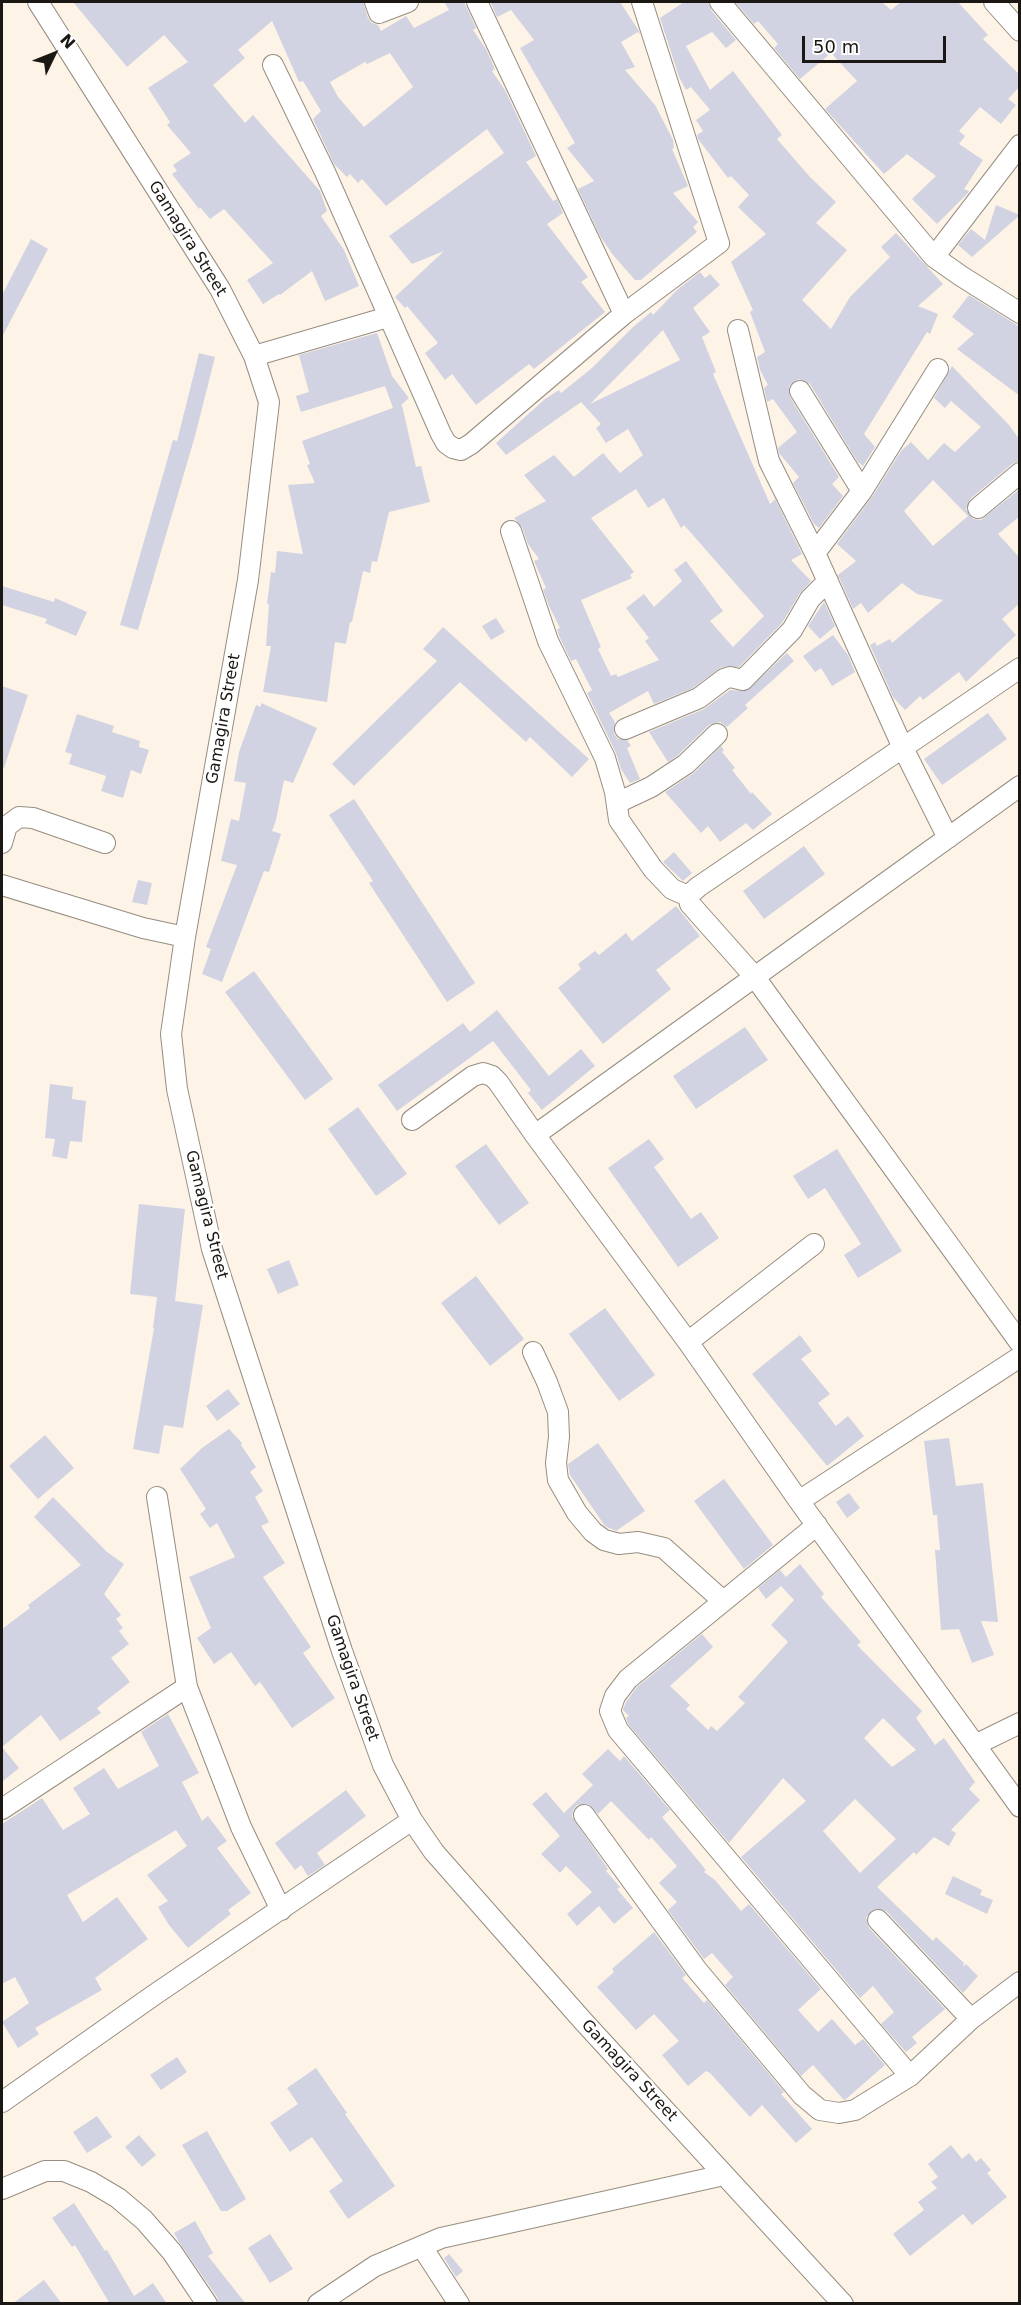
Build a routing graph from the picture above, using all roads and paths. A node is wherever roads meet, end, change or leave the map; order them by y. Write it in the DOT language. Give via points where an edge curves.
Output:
graph roads {
  1 [pos="38,2"];
  2 [pos="375,2"];
  3 [pos="408,2"];
  4 [pos="477,2"];
  5 [pos="720,2"];
  6 [pos="994,2"];
  7 [pos="647,4"];
  8 [pos="1020,31"];
  9 [pos="273,65"];
  10 [pos="1020,145"];
  11 [pos="934,257"];
  12 [pos="1020,313"];
  13 [pos="624,314"];
  14 [pos="388,317"];
  15 [pos="738,330"];
  16 [pos="254,356"];
  17 [pos="938,369"];
  18 [pos="800,391"];
  19 [pos="1020,473"];
  20 [pos="862,491"];
  21 [pos="978,508"];
  22 [pos="511,531"];
  23 [pos="815,553"];
  24 [pos="828,581"];
  25 [pos="1020,668"];
  26 [pos="625,729"];
  27 [pos="717,734"];
  28 [pos="903,748"];
  29 [pos="1020,786"];
  30 [pos="617,803"];
  31 [pos="948,838"];
  32 [pos="2,843"];
  33 [pos="105,843"];
  34 [pos="2,885"];
  35 [pos="688,896"];
  36 [pos="185,937"];
  37 [pos="754,976"];
  38 [pos="412,1120"];
  39 [pos="535,1135"];
  40 [pos="814,1244"];
  41 [pos="688,1341"];
  42 [pos="1020,1343"];
  43 [pos="533,1352"];
  44 [pos="1020,1357"];
  45 [pos="157,1497"];
  46 [pos="799,1501"];
  47 [pos="817,1525"];
  48 [pos="723,1601"];
  49 [pos="187,1687"];
  50 [pos="1020,1722"];
  51 [pos="975,1745"];
  52 [pos="1020,1807"];
  53 [pos="2,1809"];
  54 [pos="584,1815"];
  55 [pos="412,1820"];
  56 [pos="281,1910"];
  57 [pos="878,1920"];
  58 [pos="1020,1982"];
  59 [pos="970,2019"];
  60 [pos="910,2076"];
  61 [pos="2,2102"];
  62 [pos="724,2175"];
  63 [pos="2,2189"];
  64 [pos="422,2247"];
  65 [pos="207,2304"];
  66 [pos="318,2304"];
  67 [pos="459,2304"];
  68 [pos="843,2304"];
  1 -- 16 [label="street, Gamagira Street" via="220,289"];
  2 -- 3 [label="street" via="380,13"];
  4 -- 13 [label="street"];
  5 -- 11 [label="street"];
  6 -- 8 [label="street"];
  7 -- 13 [label="street" via="719,243"];
  9 -- 14 [label="street"];
  10 -- 11 [label="street"];
  11 -- 12 [label="street"];
  13 -- 14 [label="street" via="461,450 446,443"];
  14 -- 16 [label="street"];
  15 -- 23 [label="street" via="769,460"];
  16 -- 36 [label="street, Gamagira Street" via="269,402 268,422 248,580"];
  17 -- 20 [label="street"];
  18 -- 20 [label="street"];
  19 -- 21 [label="street"];
  20 -- 23 [label="street"];
  22 -- 30 [label="street" via="548,641 605,758"];
  23 -- 24 [label="street"];
  24 -- 26 [label="street" via="810,599 792,630 743,680 724,679 699,698"];
  24 -- 28 [label="street"];
  25 -- 28 [label="street"];
  27 -- 30 [label="street" via="686,764"];
  28 -- 31 [label="street"];
  28 -- 35 [label="street"];
  29 -- 31 [label="street"];
  30 -- 35 [label="street" via="620,820 653,869 672,889"];
  31 -- 37 [label="street"];
  32 -- 33 [label="street" via="7,826 19,817 33,818"];
  34 -- 36 [label="street"];
  35 -- 37 [label="street" via="690,904"];
  36 -- 55 [label="street, Gamagira Street" via="171,1034 177,1089 212,1249 342,1651 383,1765"];
  37 -- 39 [label="street"];
  37 -- 42 [label="street"];
  38 -- 39 [label="street" via="483,1072 498,1082"];
  39 -- 41 [label="street"];
  40 -- 41 [label="street"];
  41 -- 46 [label="street"];
  43 -- 48 [label="street" via="558,1412 558,1480 577,1513 603,1540 664,1548"];
  44 -- 46 [label="street"];
  45 -- 49 [label="street"];
  46 -- 47 [label="street"];
  47 -- 48 [label="street"];
  47 -- 51 [label="street"];
  48 -- 60 [label="street" via="628,1679 610,1711 618,1730"];
  49 -- 53 [label="street"];
  49 -- 56 [label="street" via="240,1827"];
  50 -- 51 [label="street"];
  51 -- 52 [label="street"];
  54 -- 60 [label="street" via="697,1970 802,2095 820,2110 855,2110"];
  55 -- 56 [label="street"];
  55 -- 62 [label="street, Gamagira Street" via="434,1852 567,2004"];
  56 -- 61 [label="street"];
  57 -- 59 [label="street"];
  58 -- 59 [label="street"];
  59 -- 60 [label="street"];
  62 -- 64 [label="street" via="441,2238"];
  62 -- 68 [label="street, Gamagira Street"];
  63 -- 65 [label="street" via="45,2171 64,2171 91,2182 144,2220 172,2252"];
  64 -- 66 [label="street" via="375,2266"];
  64 -- 67 [label="street"];
}
